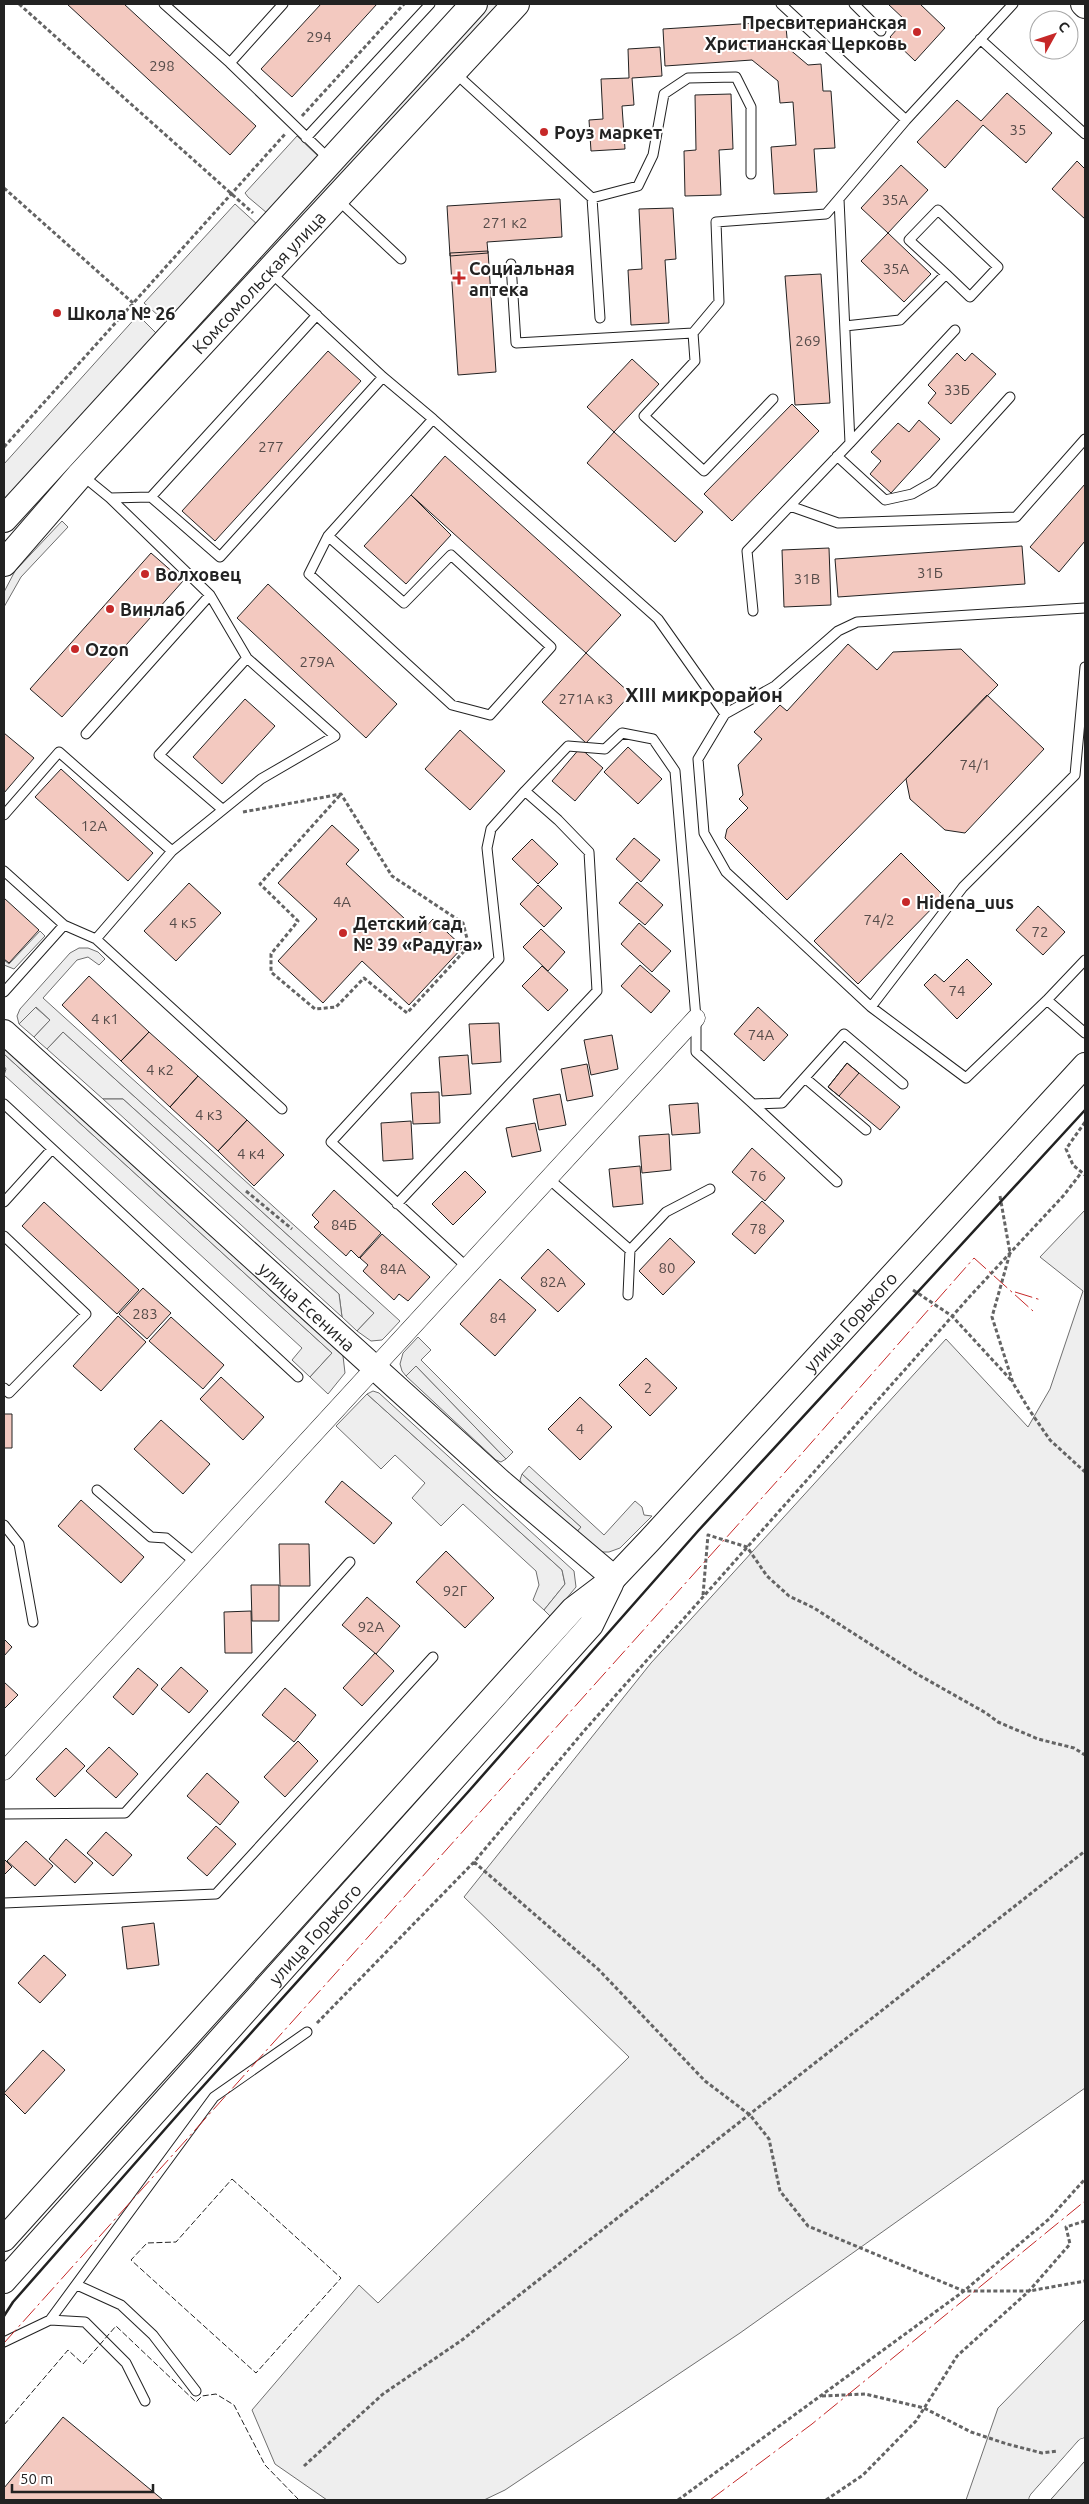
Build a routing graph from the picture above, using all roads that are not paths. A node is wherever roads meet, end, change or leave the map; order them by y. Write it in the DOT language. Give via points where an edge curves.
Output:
graph roads {
  1 [pos="164,4"];
  2 [pos="283,4"];
  3 [pos="430,4"];
  4 [pos="474,4"];
  5 [pos="516,4"];
  6 [pos="781,4"];
  7 [pos="854,4"];
  8 [pos="1013,4"];
  9 [pos="881,31"];
  10 [pos="980,39"];
  11 [pos="230,63"];
  12 [pos="454,72"];
  13 [pos="906,120"];
  14 [pos="1085,134"];
  15 [pos="306,138"];
  16 [pos="331,161"];
  17 [pos="751,174"];
  18 [pos="336,198"];
  19 [pos="592,198"];
  20 [pos="839,199"];
  21 [pos="401,258"];
  22 [pos="511,264"];
  23 [pos="268,270"];
  24 [pos="946,274"];
  25 [pos="317,315"];
  26 [pos="600,318"];
  27 [pos="845,326"];
  28 [pos="955,330"];
  29 [pos="693,333"];
  30 [pos="383,377"];
  31 [pos="1010,397"];
  32 [pos="773,398"];
  33 [pos="433,419"];
  34 [pos="1085,439"];
  35 [pos="850,443"];
  36 [pos="837,456"];
  37 [pos="71,465"];
  38 [pos="151,497"];
  39 [pos="110,498"];
  40 [pos="790,506"];
  41 [pos="4,519"];
  42 [pos="328,536"];
  43 [pos="4,562"];
  44 [pos="210,595"];
  45 [pos="1085,608"];
  46 [pos="753,611"];
  47 [pos="247,658"];
  48 [pos="1085,667"];
  49 [pos="725,714"];
  50 [pos="86,734"];
  51 [pos="525,791"];
  52 [pos="222,809"];
  53 [pos="4,815"];
  54 [pos="172,851"];
  55 [pos="4,871"];
  56 [pos="64,925"];
  57 [pos="96,939"];
  58 [pos="1085,960"];
  59 [pos="4,992"];
  60 [pos="1047,1000"];
  61 [pos="871,1007"];
  62 [pos="696,1018"];
  63 [pos="4,1032"];
  64 [pos="1085,1033"];
  65 [pos="1085,1065"];
  66 [pos="805,1078"];
  67 [pos="903,1084"];
  68 [pos="4,1104"];
  69 [pos="753,1104"];
  70 [pos="282,1109"];
  71 [pos="866,1130"];
  72 [pos="52,1149"];
  73 [pos="550,1179"];
  74 [pos="837,1182"];
  75 [pos="710,1189"];
  76 [pos="4,1202"];
  77 [pos="397,1204"];
  78 [pos="4,1236"];
  79 [pos="630,1250"];
  80 [pos="468,1268"];
  81 [pos="628,1296"];
  82 [pos="375,1367"];
  83 [pos="298,1377"];
  84 [pos="4,1388"];
  85 [pos="97,1490"];
  86 [pos="4,1525"];
  87 [pos="195,1562"];
  88 [pos="350,1562"];
  89 [pos="614,1578"];
  90 [pos="33,1622"];
  91 [pos="433,1657"];
  92 [pos="6,1763"];
  93 [pos="4,1814"];
  94 [pos="4,1903"];
  95 [pos="307,2032"];
  96 [pos="4,2239"];
  97 [pos="4,2281"];
  98 [pos="76,2284"];
  99 [pos="50,2320"];
  100 [pos="4,2342"];
  101 [pos="196,2391"];
  102 [pos="145,2401"];
  103 [pos="1085,2447"];
  104 [pos="1038,2500"];
  1 -- 11 [label="lane"];
  2 -- 11 [label="lane"];
  3 -- 15 [label="lane"];
  4 -- 16 [label="main road, Комсомольская улица"];
  5 -- 12 [label="main road, Комсомольская улица"];
  6 -- 13 [label="lane"];
  7 -- 9 [label="lane"];
  8 -- 10 [label="lane"];
  10 -- 13 [label="lane"];
  10 -- 14 [label="lane"];
  11 -- 15 [label="lane"];
  12 -- 18 [label="main road, Комсомольская улица"];
  12 -- 19 [label="lane"];
  13 -- 20 [label="lane"];
  15 -- 16 [label="lane"];
  16 -- 37 [label="main road, Комсомольская улица"];
  17 -- 19 [label="lane" via="752,106 736,78 688,78 664,94 654,155 638,186"];
  18 -- 21 [label="lane"];
  18 -- 23 [label="main road, Комсомольская улица"];
  19 -- 26 [label="lane"];
  20 -- 27 [label="lane"];
  20 -- 29 [label="lane" via="826,214 716,222 719,302"];
  22 -- 29 [label="lane" via="516,343"];
  23 -- 25 [label="lane"];
  23 -- 37 [label="main road, Комсомольская улица"];
  24 -- 24 [label="lane" via="909,240 938,210 998,267 970,297"];
  24 -- 27 [label="lane" via="900,320"];
  25 -- 30 [label="lane"];
  25 -- 38 [label="lane"];
  27 -- 35 [label="lane"];
  28 -- 35 [label="lane"];
  29 -- 32 [label="lane" via="696,361 644,416 704,471"];
  30 -- 33 [label="lane"];
  30 -- 38 [label="lane" via="220,558"];
  31 -- 36 [label="lane" via="933,482 912,494 885,500"];
  33 -- 42 [label="lane"];
  33 -- 49 [label="lane" via="658,619"];
  34 -- 40 [label="lane" via="1016,517 838,523"];
  35 -- 36 [label="lane"];
  36 -- 40 [label="lane"];
  37 -- 39 [label="lane"];
  37 -- 41 [label="main road, Комсомольская улица"];
  37 -- 43 [label="main road, Комсомольская улица"];
  38 -- 39 [label="lane"];
  39 -- 44 [label="lane"];
  40 -- 46 [label="lane" via="747,551"];
  42 -- 42 [label="lane" via="309,574 452,705 490,715 551,647 451,555 404,603"];
  44 -- 47 [label="lane"];
  44 -- 50 [label="lane"];
  45 -- 49 [label="lane" via="857,622 838,630 775,686"];
  47 -- 52 [label="lane" via="159,755"];
  47 -- 52 [label="lane" via="335,736 261,779"];
  48 -- 61 [label="lane" via="1075,775 963,887"];
  49 -- 61 [label="lane" via="698,759 704,833 726,872"];
  51 -- 62 [label="lane" via="568,746 605,749 622,733 653,739 675,771"];
  51 -- 77 [label="lane" via="589,852 597,990"];
  51 -- 77 [label="lane" via="491,829 487,848 498,958 331,1142"];
  52 -- 54 [label="lane"];
  53 -- 54 [label="lane" via="59,752"];
  54 -- 57 [label="lane"];
  55 -- 56 [label="lane"];
  56 -- 57 [label="lane"];
  56 -- 59 [label="lane"];
  57 -- 70 [label="lane"];
  58 -- 60 [label="lane"];
  60 -- 61 [label="lane" via="966,1078"];
  60 -- 64 [label="lane"];
  62 -- 69 [label="lane" via="696,1052"];
  62 -- 73 [label="street"];
  63 -- 82 [label="main road, улица Есенина"];
  65 -- 89 [label="main road, улица Горького"];
  66 -- 67 [label="lane" via="844,1034"];
  66 -- 69 [label="lane" via="782,1103"];
  66 -- 71 [label="lane"];
  68 -- 72 [label="lane"];
  69 -- 74 [label="lane"];
  72 -- 76 [label="lane"];
  72 -- 83 [label="lane"];
  73 -- 79 [label="lane"];
  73 -- 80 [label="street"];
  75 -- 79 [label="lane" via="666,1212"];
  77 -- 80 [label="lane"];
  78 -- 84 [label="lane" via="86,1314 10,1393"];
  79 -- 81 [label="lane"];
  80 -- 82 [label="street"];
  82 -- 87 [label="street"];
  82 -- 89 [label="main road, улица Есенина" via="502,1483"];
  85 -- 87 [label="lane" via="151,1537 166,1538"];
  86 -- 90 [label="lane" via="19,1544"];
  87 -- 92 [label="street"];
  88 -- 93 [label="lane" via="125,1813"];
  89 -- 96 [label="main road, улица Горького" via="573,1609"];
  89 -- 97 [label="main road, улица Горького" via="591,1624"];
  91 -- 94 [label="lane" via="216,1894"];
  95 -- 98 [label="lane" via="214,2097"];
  98 -- 99 [label="lane"];
  98 -- 101 [label="lane" via="121,2305 153,2335"];
  99 -- 100 [label="lane"];
  99 -- 102 [label="lane" via="85,2322 126,2363"];
  103 -- 104 [label="street"];
}
